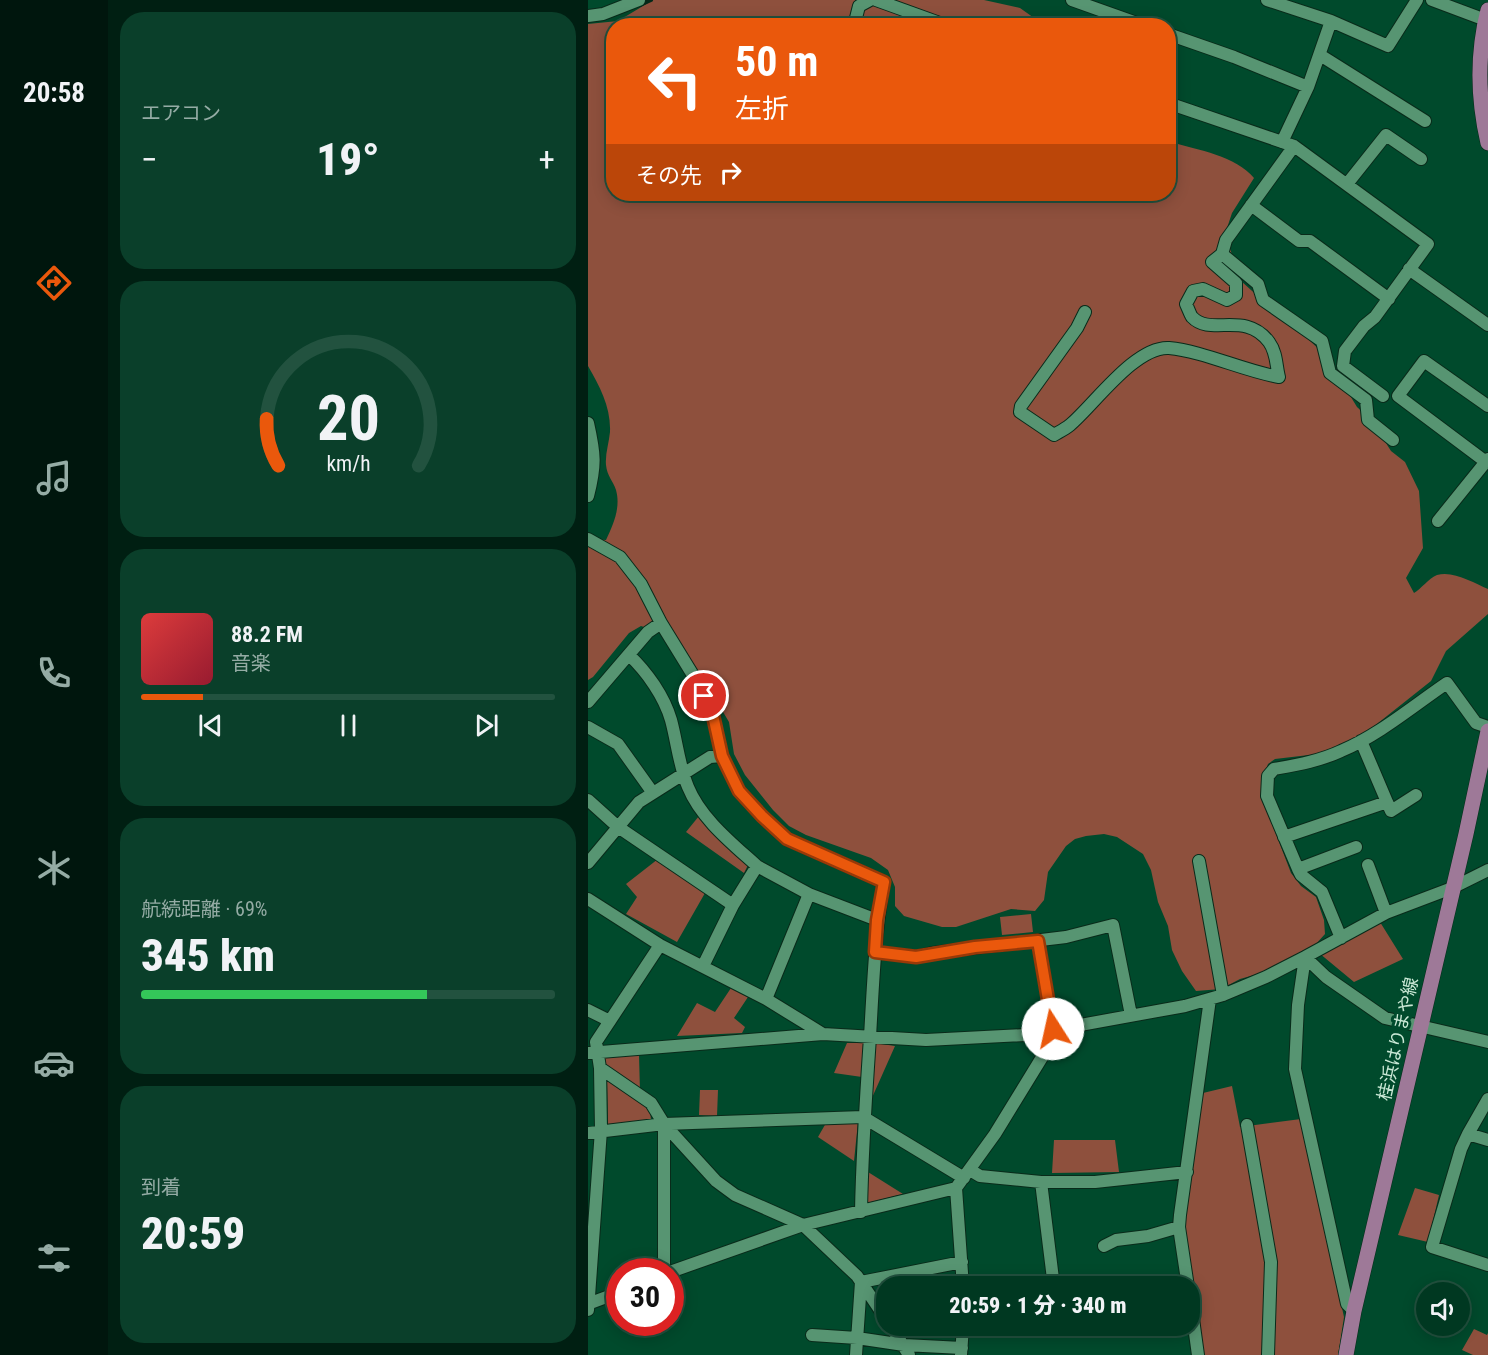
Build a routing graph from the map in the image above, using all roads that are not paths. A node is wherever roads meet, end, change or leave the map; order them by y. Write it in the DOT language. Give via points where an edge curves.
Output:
graph roads {
  1 [pos="639,0"];
  2 [pos="870,0"];
  3 [pos="876,0"];
  4 [pos="1072,0"];
  5 [pos="1268,0"];
  6 [pos="1417,0"];
  7 [pos="1432,0"];
  8 [pos="588,16"];
  9 [pos="1487,17"];
  10 [pos="856,18"];
  11 [pos="926,18"];
  12 [pos="1111,18"];
  13 [pos="1331,21"];
  14 [pos="1176,37"];
  15 [pos="1320,55"];
  16 [pos="1308,87"];
  17 [pos="1176,106"];
  18 [pos="1425,121"];
  19 [pos="1488,143"];
  20 [pos="1288,144"];
  21 [pos="1422,159"];
  22 [pos="1347,184"];
  23 [pos="1251,205"];
  24 [pos="1222,254"];
  25 [pos="1409,269"];
  26 [pos="1389,299"];
  27 [pos="1085,312"];
  28 [pos="1488,325"];
  29 [pos="1383,396"];
  30 [pos="1488,406"];
  31 [pos="588,423"];
  32 [pos="1394,440"];
  33 [pos="591,449"];
  34 [pos="1487,461"];
  35 [pos="588,496"];
  36 [pos="1438,521"];
  37 [pos="588,539"];
  38 [pos="661,623"];
  39 [pos="629,655"];
  40 [pos="588,702"];
  41 [pos="588,727"];
  42 [pos="1488,729"];
  43 [pos="1361,741"];
  44 [pos="722,756"];
  45 [pos="683,774"];
  46 [pos="653,793"];
  47 [pos="1416,795"];
  48 [pos="588,800"];
  49 [pos="1387,802"];
  50 [pos="618,827"];
  51 [pos="1284,837"];
  52 [pos="1356,847"];
  53 [pos="1199,861"];
  54 [pos="588,863"];
  55 [pos="1368,865"];
  56 [pos="757,866"];
  57 [pos="1298,869"];
  58 [pos="1488,870"];
  59 [pos="1452,888"];
  60 [pos="809,894"];
  61 [pos="588,899"];
  62 [pos="733,905"];
  63 [pos="1386,913"];
  64 [pos="877,920"];
  65 [pos="1341,938"];
  66 [pos="1038,941"];
  67 [pos="660,945"];
  68 [pos="875,952"];
  69 [pos="1305,957"];
  70 [pos="703,966"];
  71 [pos="1223,995"];
  72 [pos="766,999"];
  73 [pos="1210,999"];
  74 [pos="588,1010"];
  75 [pos="1131,1015"];
  76 [pos="610,1021"];
  77 [pos="1421,1026"];
  78 [pos="1053,1029"];
  79 [pos="823,1034"];
  80 [pos="870,1037"];
  81 [pos="1488,1042"];
  82 [pos="592,1053"];
  83 [pos="600,1068"];
  84 [pos="1488,1099"];
  85 [pos="863,1117"];
  86 [pos="664,1124"];
  87 [pos="1247,1125"];
  88 [pos="601,1130"];
  89 [pos="588,1133"];
  90 [pos="1468,1134"];
  91 [pos="1488,1140"];
  92 [pos="1187,1172"];
  93 [pos="967,1174"];
  94 [pos="1041,1182"];
  95 [pos="956,1188"];
  96 [pos="861,1212"];
  97 [pos="803,1225"];
  98 [pos="1179,1227"];
  99 [pos="1104,1246"];
  100 [pos="664,1258"];
  101 [pos="962,1262"];
  102 [pos="1488,1265"];
  103 [pos="684,1267"];
  104 [pos="963,1276"];
  105 [pos="1053,1276"];
  106 [pos="1186,1276"];
  107 [pos="861,1282"];
  108 [pos="606,1297"];
  109 [pos="588,1303"];
  110 [pos="876,1304"];
  111 [pos="588,1310"];
  112 [pos="1354,1311"];
  113 [pos="812,1335"];
  114 [pos="897,1336"];
  115 [pos="962,1336"];
  116 [pos="1195,1336"];
  117 [pos="857,1338"];
  118 [pos="906,1350"];
  119 [pos="961,1351"];
  120 [pos="856,1355"];
  121 [pos="1198,1355"];
  122 [pos="1268,1355"];
  123 [pos="1346,1355"];
  1 -- 8 [label="street"];
  2 -- 10 [label="street" via="860,6"];
  3 -- 11 [label="street"];
  4 -- 12 [label="street"];
  5 -- 13 [label="street"];
  6 -- 13 [label="street" via="1388,46"];
  7 -- 9 [label="street"];
  9 -- 19 [label="main road" via="1480,84"];
  13 -- 15 [label="street"];
  14 -- 16 [label="street"];
  15 -- 16 [label="street"];
  15 -- 18 [label="street"];
  16 -- 20 [label="street"];
  17 -- 20 [label="street"];
  20 -- 22 [label="street"];
  20 -- 23 [label="street"];
  21 -- 22 [label="street" via="1386,135"];
  22 -- 25 [label="street" via="1428,244"];
  23 -- 24 [label="street" via="1226,240"];
  23 -- 26 [label="street" via="1299,241 1310,241"];
  24 -- 27 [label="street" via="1212,262 1236,283 1236,295 1227,300 1203,289 1193,291 1186,304 1192,317 1207,325 1252,327 1269,342 1278,363 1279,378 1190,353 1167,348 1154,350 1142,356 1069,426 1054,435 1020,412 1021,406"];
  24 -- 32 [label="street" via="1258,284 1263,300 1322,341 1330,373 1366,400 1368,420"];
  25 -- 26 [label="street"];
  25 -- 28 [label="street"];
  26 -- 29 [label="street" via="1345,351 1343,366"];
  30 -- 34 [label="street" via="1424,361 1398,396"];
  31 -- 33 [label="street"];
  33 -- 35 [label="street" via="594,470"];
  34 -- 36 [label="street"];
  37 -- 38 [label="street" via="620,557 641,584"];
  38 -- 39 [label="street"];
  38 -- 44 [label="street" via="712,711"];
  39 -- 40 [label="street"];
  39 -- 45 [label="street" via="659,692 671,718"];
  41 -- 46 [label="street" via="618,744"];
  42 -- 43 [label="street" via="1476,723 1447,683"];
  42 -- 59 [label="main road, 桂浜はりまや線"];
  43 -- 49 [label="street"];
  43 -- 51 [label="street" via="1306,763 1274,769 1269,776 1268,796"];
  44 -- 45 [label="street" via="710,757"];
  44 -- 64 [label="street" via="739,791 787,839 884,882"];
  45 -- 46 [label="street"];
  45 -- 56 [label="street" via="688,790 704,813"];
  46 -- 50 [label="street" via="639,802"];
  47 -- 49 [label="street" via="1390,811"];
  48 -- 50 [label="street"];
  49 -- 51 [label="street"];
  50 -- 54 [label="street"];
  50 -- 62 [label="street"];
  51 -- 57 [label="street"];
  52 -- 57 [label="street"];
  53 -- 71 [label="street"];
  55 -- 63 [label="street"];
  56 -- 60 [label="street"];
  56 -- 62 [label="street"];
  57 -- 65 [label="street" via="1322,892"];
  58 -- 59 [label="street"];
  59 -- 63 [label="street"];
  59 -- 77 [label="main road, 桂浜はりまや線"];
  60 -- 64 [label="street"];
  60 -- 72 [label="street"];
  61 -- 67 [label="street"];
  62 -- 70 [label="street"];
  63 -- 65 [label="street"];
  64 -- 68 [label="street"];
  65 -- 69 [label="street"];
  66 -- 68 [label="street" via="916,957"];
  66 -- 75 [label="street" via="1113,925"];
  66 -- 78 [label="street"];
  67 -- 70 [label="street"];
  67 -- 76 [label="street"];
  68 -- 80 [label="street"];
  69 -- 71 [label="street"];
  69 -- 77 [label="street" via="1377,1013"];
  69 -- 112 [label="street" via="1295,1069 1347,1304"];
  70 -- 72 [label="street"];
  71 -- 73 [label="street"];
  72 -- 79 [label="street"];
  73 -- 75 [label="street"];
  73 -- 92 [label="street"];
  74 -- 76 [label="street"];
  75 -- 78 [label="street"];
  76 -- 82 [label="street"];
  77 -- 81 [label="street"];
  77 -- 112 [label="main road, 桂浜はりまや線"];
  78 -- 80 [label="street" via="1025,1035 926,1040"];
  78 -- 93 [label="street" via="1052,1041"];
  79 -- 80 [label="street"];
  79 -- 82 [label="street"];
  80 -- 85 [label="street"];
  82 -- 83 [label="street"];
  83 -- 86 [label="street" via="651,1103"];
  83 -- 88 [label="street"];
  84 -- 90 [label="street"];
  85 -- 86 [label="street"];
  85 -- 93 [label="street"];
  85 -- 96 [label="street"];
  86 -- 88 [label="street"];
  86 -- 97 [label="street" via="722,1186"];
  86 -- 100 [label="street"];
  87 -- 122 [label="street" via="1270,1262"];
  88 -- 89 [label="street"];
  88 -- 109 [label="street"];
  90 -- 91 [label="street"];
  90 -- 102 [label="street" via="1432,1248"];
  92 -- 94 [label="street" via="1095,1182"];
  92 -- 98 [label="street"];
  93 -- 94 [label="street"];
  93 -- 95 [label="street"];
  94 -- 105 [label="street"];
  95 -- 96 [label="street"];
  95 -- 101 [label="street"];
  96 -- 97 [label="street"];
  97 -- 103 [label="street"];
  97 -- 107 [label="street"];
  98 -- 99 [label="street"];
  98 -- 106 [label="street"];
  101 -- 104 [label="street"];
  101 -- 107 [label="street"];
  107 -- 110 [label="street"];
  107 -- 117 [label="street"];
  108 -- 109 [label="street"];
  109 -- 111 [label="street"];
  112 -- 123 [label="main road, 桂浜はりまや線"];
  113 -- 117 [label="street"];
  114 -- 118 [label="street"];
  115 -- 119 [label="street"];
  116 -- 121 [label="street"];
  117 -- 118 [label="street"];
  117 -- 120 [label="street"];
  118 -- 119 [label="street"];
}
